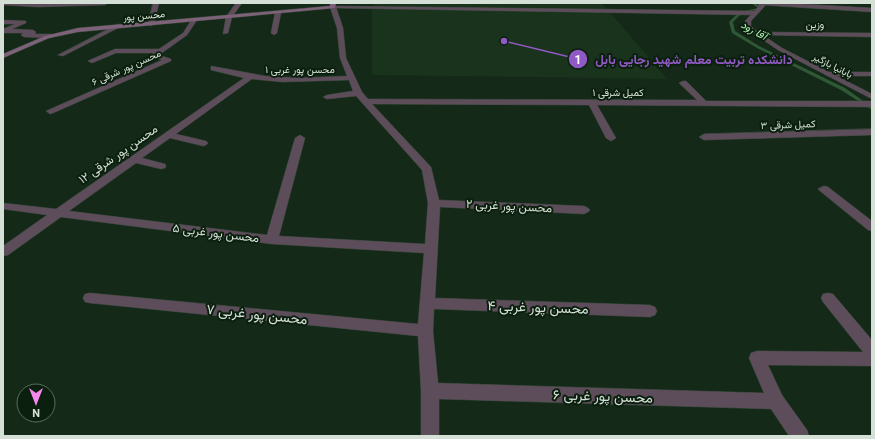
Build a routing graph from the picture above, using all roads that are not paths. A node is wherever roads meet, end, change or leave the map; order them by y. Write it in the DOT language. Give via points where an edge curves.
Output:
graph roads {
  1 [pos="3,3"];
  2 [pos="105,3"];
  3 [pos="156,3"];
  4 [pos="239,3"];
  5 [pos="761,3"];
  6 [pos="333,5"];
  7 [pos="385,5"];
  8 [pos="872,10"];
  9 [pos="278,13"];
  10 [pos="754,13"];
  11 [pos="229,17"];
  12 [pos="194,20"];
  13 [pos="3,22"];
  14 [pos="151,24"];
  15 [pos="118,26"];
  16 [pos="225,33"];
  17 [pos="274,33"];
  18 [pos="29,34"];
  19 [pos="759,34"];
  20 [pos="3,35"];
  21 [pos="872,35"];
  22 [pos="51,36"];
  23 [pos="138,43"];
  24 [pos="128,51"];
  25 [pos="161,51"];
  26 [pos="61,54"];
  27 [pos="3,56"];
  28 [pos="92,61"];
  29 [pos="214,68"];
  30 [pos="828,74"];
  31 [pos="872,74"];
  32 [pos="248,78"];
  33 [pos="352,78"];
  34 [pos="683,83"];
  35 [pos="327,97"];
  36 [pos="361,97"];
  37 [pos="872,97"];
  38 [pos="592,102"];
  39 [pos="704,103"];
  40 [pos="872,104"];
  41 [pos="50,111"];
  42 [pos="872,132"];
  43 [pos="167,135"];
  44 [pos="704,137"];
  45 [pos="300,138"];
  46 [pos="611,138"];
  47 [pos="203,143"];
  48 [pos="134,160"];
  49 [pos="161,166"];
  50 [pos="824,189"];
  51 [pos="434,203"];
  52 [pos="3,206"];
  53 [pos="584,210"];
  54 [pos="57,213"];
  55 [pos="872,227"];
  56 [pos="272,240"];
  57 [pos="430,249"];
  58 [pos="3,252"];
  59 [pos="90,298"];
  60 [pos="828,298"];
  61 [pos="426,303"];
  62 [pos="650,311"];
  63 [pos="424,331"];
  64 [pos="872,352"];
  65 [pos="872,359"];
  66 [pos="430,391"];
  67 [pos="776,401"];
  68 [pos="430,436"];
  69 [pos="800,436"];
  1 -- 2 [label="street"];
  3 -- 14 [label="street"];
  4 -- 11 [label="street"];
  5 -- 8 [label="street"];
  5 -- 10 [label="street, بابانیا بازگیر" via="762,6"];
  6 -- 7 [label="lane"];
  6 -- 9 [label="main road, محسن پور"];
  6 -- 33 [label="street" via="340,28 343,58"];
  7 -- 10 [label="lane"];
  9 -- 11 [label="main road, محسن پور"];
  9 -- 17 [label="street"];
  10 -- 19 [label="street, بابانیا بازگیر" via="748,21 748,26"];
  11 -- 12 [label="main road, محسن پور"];
  11 -- 16 [label="street"];
  12 -- 14 [label="main road, محسن پور"];
  12 -- 25 [label="street, محسن پور شرقی ۶" via="185,34"];
  13 -- 18 [label="street" via="24,22 4,31 33,32"];
  14 -- 15 [label="main road, محسن پور"];
  15 -- 22 [label="main road, محسن پور"];
  15 -- 26 [label="street"];
  18 -- 20 [label="street"];
  18 -- 22 [label="street"];
  19 -- 21 [label="street, وزین"];
  19 -- 30 [label="street, بابانیا بازگیر" via="780,49"];
  22 -- 27 [label="main road, محسن پور"];
  23 -- 24 [label="street"];
  24 -- 25 [label="street"];
  24 -- 28 [label="street" via="115,51"];
  25 -- 41 [label="street, محسن پور شرقی ۶" via="153,56 169,60"];
  29 -- 32 [label="street, محسن پور غربی ۱"];
  30 -- 31 [label="street"];
  30 -- 37 [label="street, بابانیا بازگیر"];
  32 -- 33 [label="street, محسن پور غربی ۱"];
  32 -- 43 [label="street, محسن پور شرقی ۱۲"];
  33 -- 36 [label="street"];
  34 -- 39 [label="street"];
  35 -- 36 [label="street, کمیل شرقی ۱"];
  36 -- 38 [label="street, کمیل شرقی ۱"];
  36 -- 51 [label="street" via="427,169"];
  38 -- 39 [label="street, کمیل شرقی ۱"];
  38 -- 46 [label="street"];
  39 -- 40 [label="street, کمیل شرقی ۱"];
  42 -- 44 [label="street, کمیل شرقی ۳"];
  43 -- 47 [label="street"];
  43 -- 48 [label="street, محسن پور شرقی ۱۲"];
  45 -- 56 [label="street"];
  48 -- 49 [label="street"];
  48 -- 54 [label="street, محسن پور شرقی ۱۲"];
  50 -- 55 [label="street"];
  51 -- 53 [label="street, محسن پور غربی ۲"];
  51 -- 57 [label="street"];
  52 -- 54 [label="street, محسن پور غربی ۵"];
  54 -- 56 [label="street, محسن پور غربی ۵"];
  54 -- 58 [label="street, محسن پور شرقی ۱۲"];
  56 -- 57 [label="street, محسن پور غربی ۵"];
  57 -- 61 [label="street"];
  59 -- 63 [label="street, محسن پور غربی ۷"];
  60 -- 64 [label="street"];
  61 -- 62 [label="street, محسن پور غربی ۴"];
  61 -- 63 [label="street"];
  63 -- 66 [label="street"];
  65 -- 67 [label="street" via="757,358"];
  66 -- 67 [label="street, محسن پور غربی ۶"];
  66 -- 68 [label="street"];
  67 -- 69 [label="street"];
}
